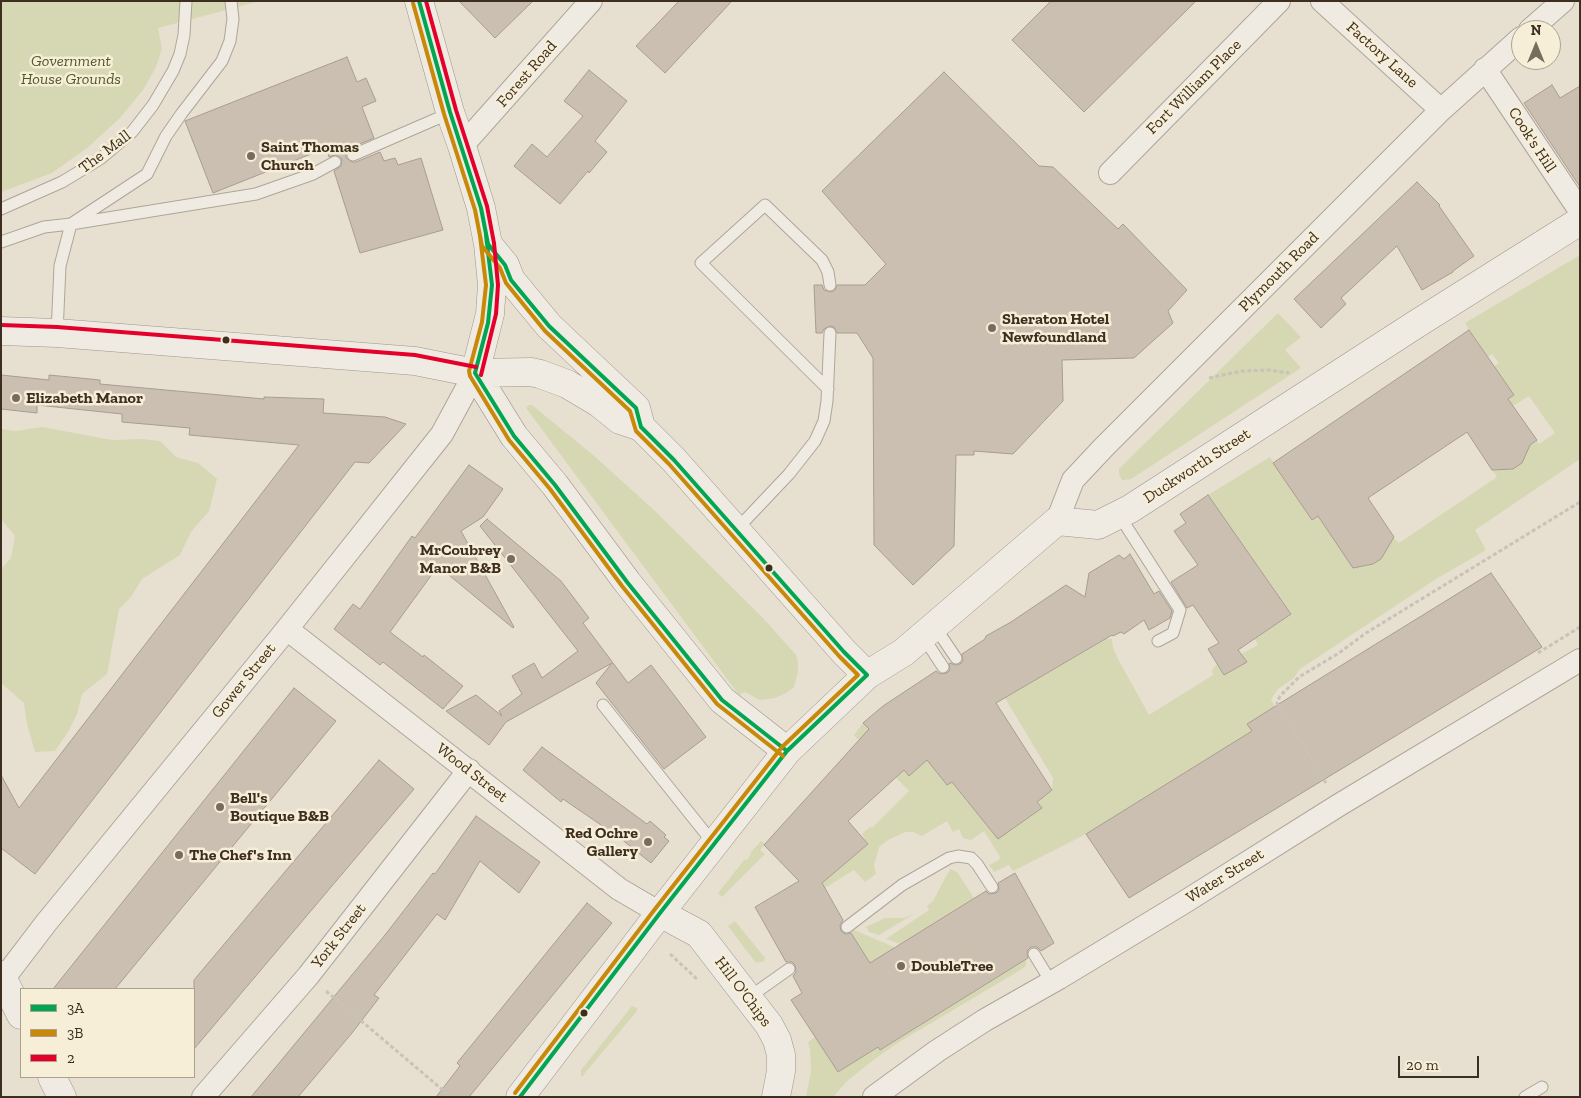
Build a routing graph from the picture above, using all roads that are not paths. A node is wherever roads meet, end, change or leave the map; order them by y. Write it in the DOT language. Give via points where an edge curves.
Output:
graph roads {
  1 [pos="186,1"];
  2 [pos="231,1"];
  3 [pos="419,1"];
  4 [pos="591,1"];
  5 [pos="1279,1"];
  6 [pos="1322,1"];
  7 [pos="1563,1"];
  8 [pos="1541,20"];
  9 [pos="1511,47"];
  10 [pos="1485,69"];
  11 [pos="1441,110"];
  12 [pos="450,112"];
  13 [pos="462,146"];
  14 [pos="353,155"];
  15 [pos="335,162"];
  16 [pos="1110,173"];
  17 [pos="1,209"];
  18 [pos="1580,211"];
  19 [pos="1580,221"];
  20 [pos="71,224"];
  21 [pos="1,242"];
  22 [pos="488,244"];
  23 [pos="830,285"];
  24 [pos="1,331"];
  25 [pos="56,333"];
  26 [pos="830,333"];
  27 [pos="475,373"];
  28 [pos="828,389"];
  29 [pos="641,426"];
  30 [pos="1119,515"];
  31 [pos="1057,522"];
  32 [pos="736,530"];
  33 [pos="287,628"];
  34 [pos="928,630"];
  35 [pos="1158,641"];
  36 [pos="956,658"];
  37 [pos="1580,660"];
  38 [pos="943,666"];
  39 [pos="867,675"];
  40 [pos="603,705"];
  41 [pos="787,751"];
  42 [pos="469,770"];
  43 [pos="714,844"];
  44 [pos="992,887"];
  45 [pos="660,913"];
  46 [pos="847,927"];
  47 [pos="1034,954"];
  48 [pos="789,969"];
  49 [pos="2,979"];
  50 [pos="1051,982"];
  51 [pos="748,998"];
  52 [pos="20,1013"];
  53 [pos="52,1078"];
  54 [pos="1542,1087"];
  55 [pos="62,1097"];
  56 [pos="203,1097"];
  57 [pos="520,1097"];
  58 [pos="776,1097"];
  59 [pos="874,1097"];
  60 [pos="1525,1097"];
  1 -- 17 [label="lane, The Mall" via="184,35 173,71 132,132 100,158 62,182"];
  2 -- 20 [label="lane" via="230,41 222,61 176,120 147,174"];
  3 -- 12 [label="main road"];
  4 -- 13 [label="street, Forest Road"];
  5 -- 16 [label="street, Fort William Place"];
  6 -- 11 [label="street, Factory Lane"];
  7 -- 8 [label="street"];
  9 -- 10 [label="street, Plymouth Road"];
  10 -- 11 [label="street, Plymouth Road"];
  10 -- 18 [label="street, Cook's Hill"];
  11 -- 31 [label="street, Plymouth Road" via="1073,480"];
  12 -- 13 [label="main road"];
  12 -- 14 [label="lane"];
  13 -- 22 [label="main road"];
  15 -- 20 [label="lane" via="313,174 256,194"];
  19 -- 30 [label="main road, Duckworth Street"];
  20 -- 21 [label="lane" via="44,227"];
  20 -- 25 [label="lane" via="60,266"];
  22 -- 27 [label="main road" via="492,285 490,314"];
  22 -- 29 [label="main road" via="505,265 511,280 549,326 636,408"];
  23 -- 28 [label="lane" via="822,260 765,205 701,263"];
  24 -- 25 [label="main road"];
  25 -- 27 [label="main road" via="415,361"];
  26 -- 28 [label="lane"];
  27 -- 29 [label="main road" via="523,371 540,374 583,393 620,420"];
  27 -- 33 [label="street, Gower Street" via="442,434"];
  27 -- 41 [label="main road" via="514,436 722,700"];
  28 -- 32 [label="lane" via="824,421 815,440 789,474"];
  29 -- 32 [label="main road"];
  30 -- 31 [label="main road, Duckworth Street" via="1098,525"];
  30 -- 35 [label="lane" via="1180,610 1173,633"];
  31 -- 34 [label="main road"];
  32 -- 39 [label="main road"];
  33 -- 42 [label="street, Wood Street"];
  33 -- 49 [label="street, Gower Street"];
  34 -- 36 [label="lane"];
  34 -- 38 [label="lane"];
  34 -- 39 [label="main road" via="904,652"];
  37 -- 50 [label="street, Water Street"];
  39 -- 41 [label="main road"];
  40 -- 43 [label="lane"];
  41 -- 43 [label="main road"];
  42 -- 45 [label="street, Wood Street" via="619,889"];
  42 -- 56 [label="street, York Street" via="308,976"];
  43 -- 45 [label="main road"];
  44 -- 46 [label="lane" via="971,858 949,858 902,885"];
  45 -- 51 [label="main road, Hill O'Chips" via="699,934"];
  45 -- 57 [label="main road"];
  47 -- 50 [label="lane"];
  48 -- 51 [label="lane"];
  49 -- 52 [label="main road"];
  50 -- 59 [label="street, Water Street" via="977,1025"];
  51 -- 58 [label="main road, Hill O'Chips" via="777,1040 781,1072"];
  53 -- 55 [label="main road"];
  54 -- 60 [label="lane"];
}
